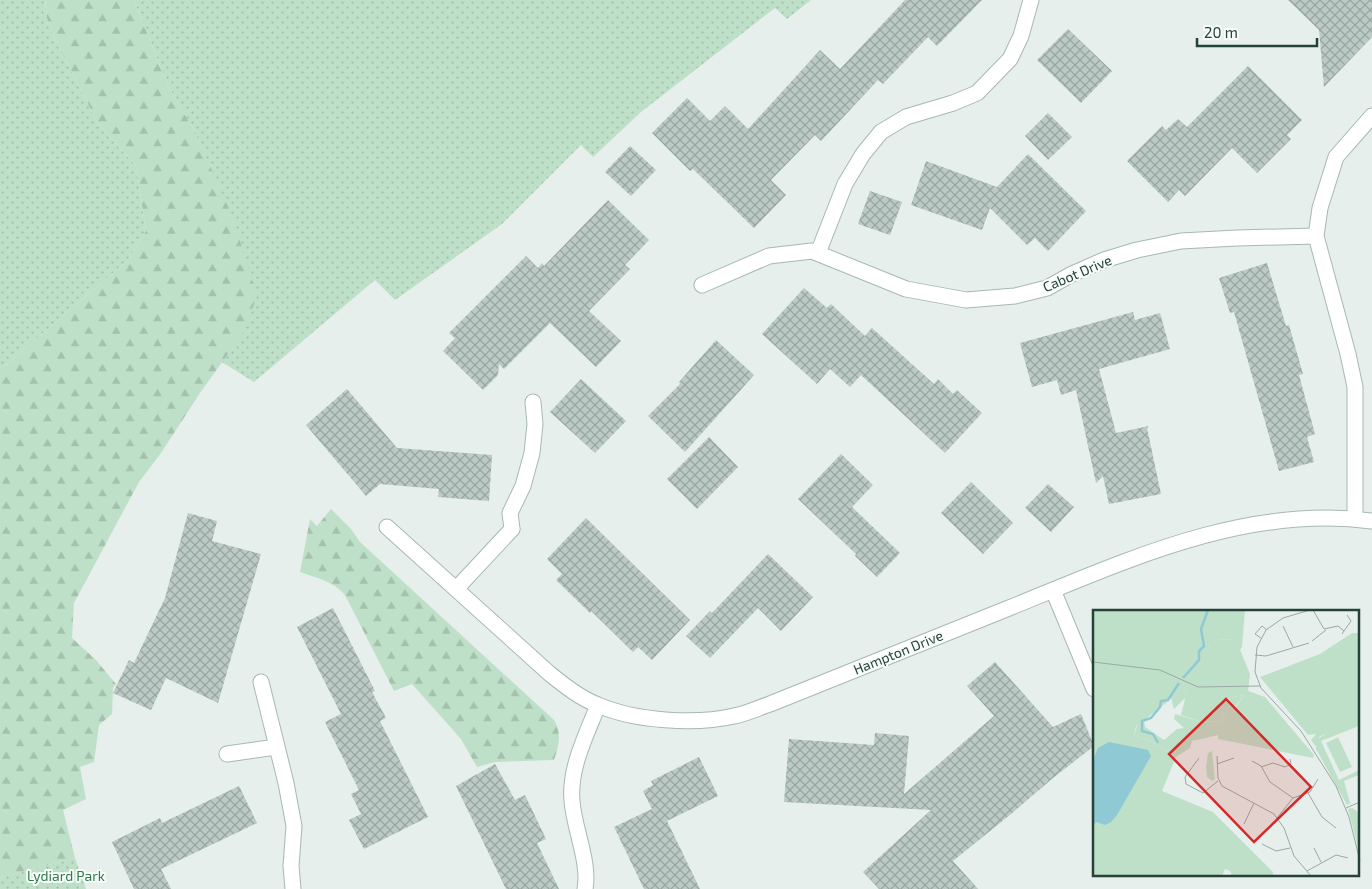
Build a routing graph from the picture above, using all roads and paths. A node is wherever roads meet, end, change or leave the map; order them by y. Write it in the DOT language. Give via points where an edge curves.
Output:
graph roads {
  1 [pos="1031,0"];
  2 [pos="1372,116"];
  3 [pos="1316,236"];
  4 [pos="818,253"];
  5 [pos="702,285"];
  6 [pos="534,402"];
  7 [pos="1355,519"];
  8 [pos="1372,521"];
  9 [pos="387,527"];
  10 [pos="457,588"];
  11 [pos="1053,590"];
  12 [pos="261,682"];
  13 [pos="1093,687"];
  14 [pos="598,705"];
  15 [pos="276,747"];
  16 [pos="227,754"];
  17 [pos="293,889"];
  18 [pos="585,889"];
  1 -- 4 [label="street" via="1021,36 1010,59 976,93 906,117 875,139 845,184"];
  2 -- 3 [label="street" via="1336,157 1320,208"];
  3 -- 4 [label="street, Cabot Drive" via="1181,241 1104,260 1047,288 1015,296 966,300 906,289"];
  3 -- 7 [label="street" via="1355,386"];
  4 -- 5 [label="street, Cabot Drive" via="769,256"];
  6 -- 10 [label="street" via="532,453 523,486 510,513 512,529"];
  7 -- 8 [label="street, Hampton Drive"];
  7 -- 11 [label="street, Hampton Drive" via="1299,519 1196,537"];
  9 -- 10 [label="street, Hampton Drive"];
  10 -- 14 [label="street, Hampton Drive" via="550,674"];
  11 -- 13 [label="street"];
  11 -- 14 [label="street, Hampton Drive" via="734,716 668,720"];
  12 -- 15 [label="street"];
  14 -- 18 [label="street" via="573,773 572,800"];
  15 -- 16 [label="street"];
  15 -- 17 [label="street" via="294,826"];
}
